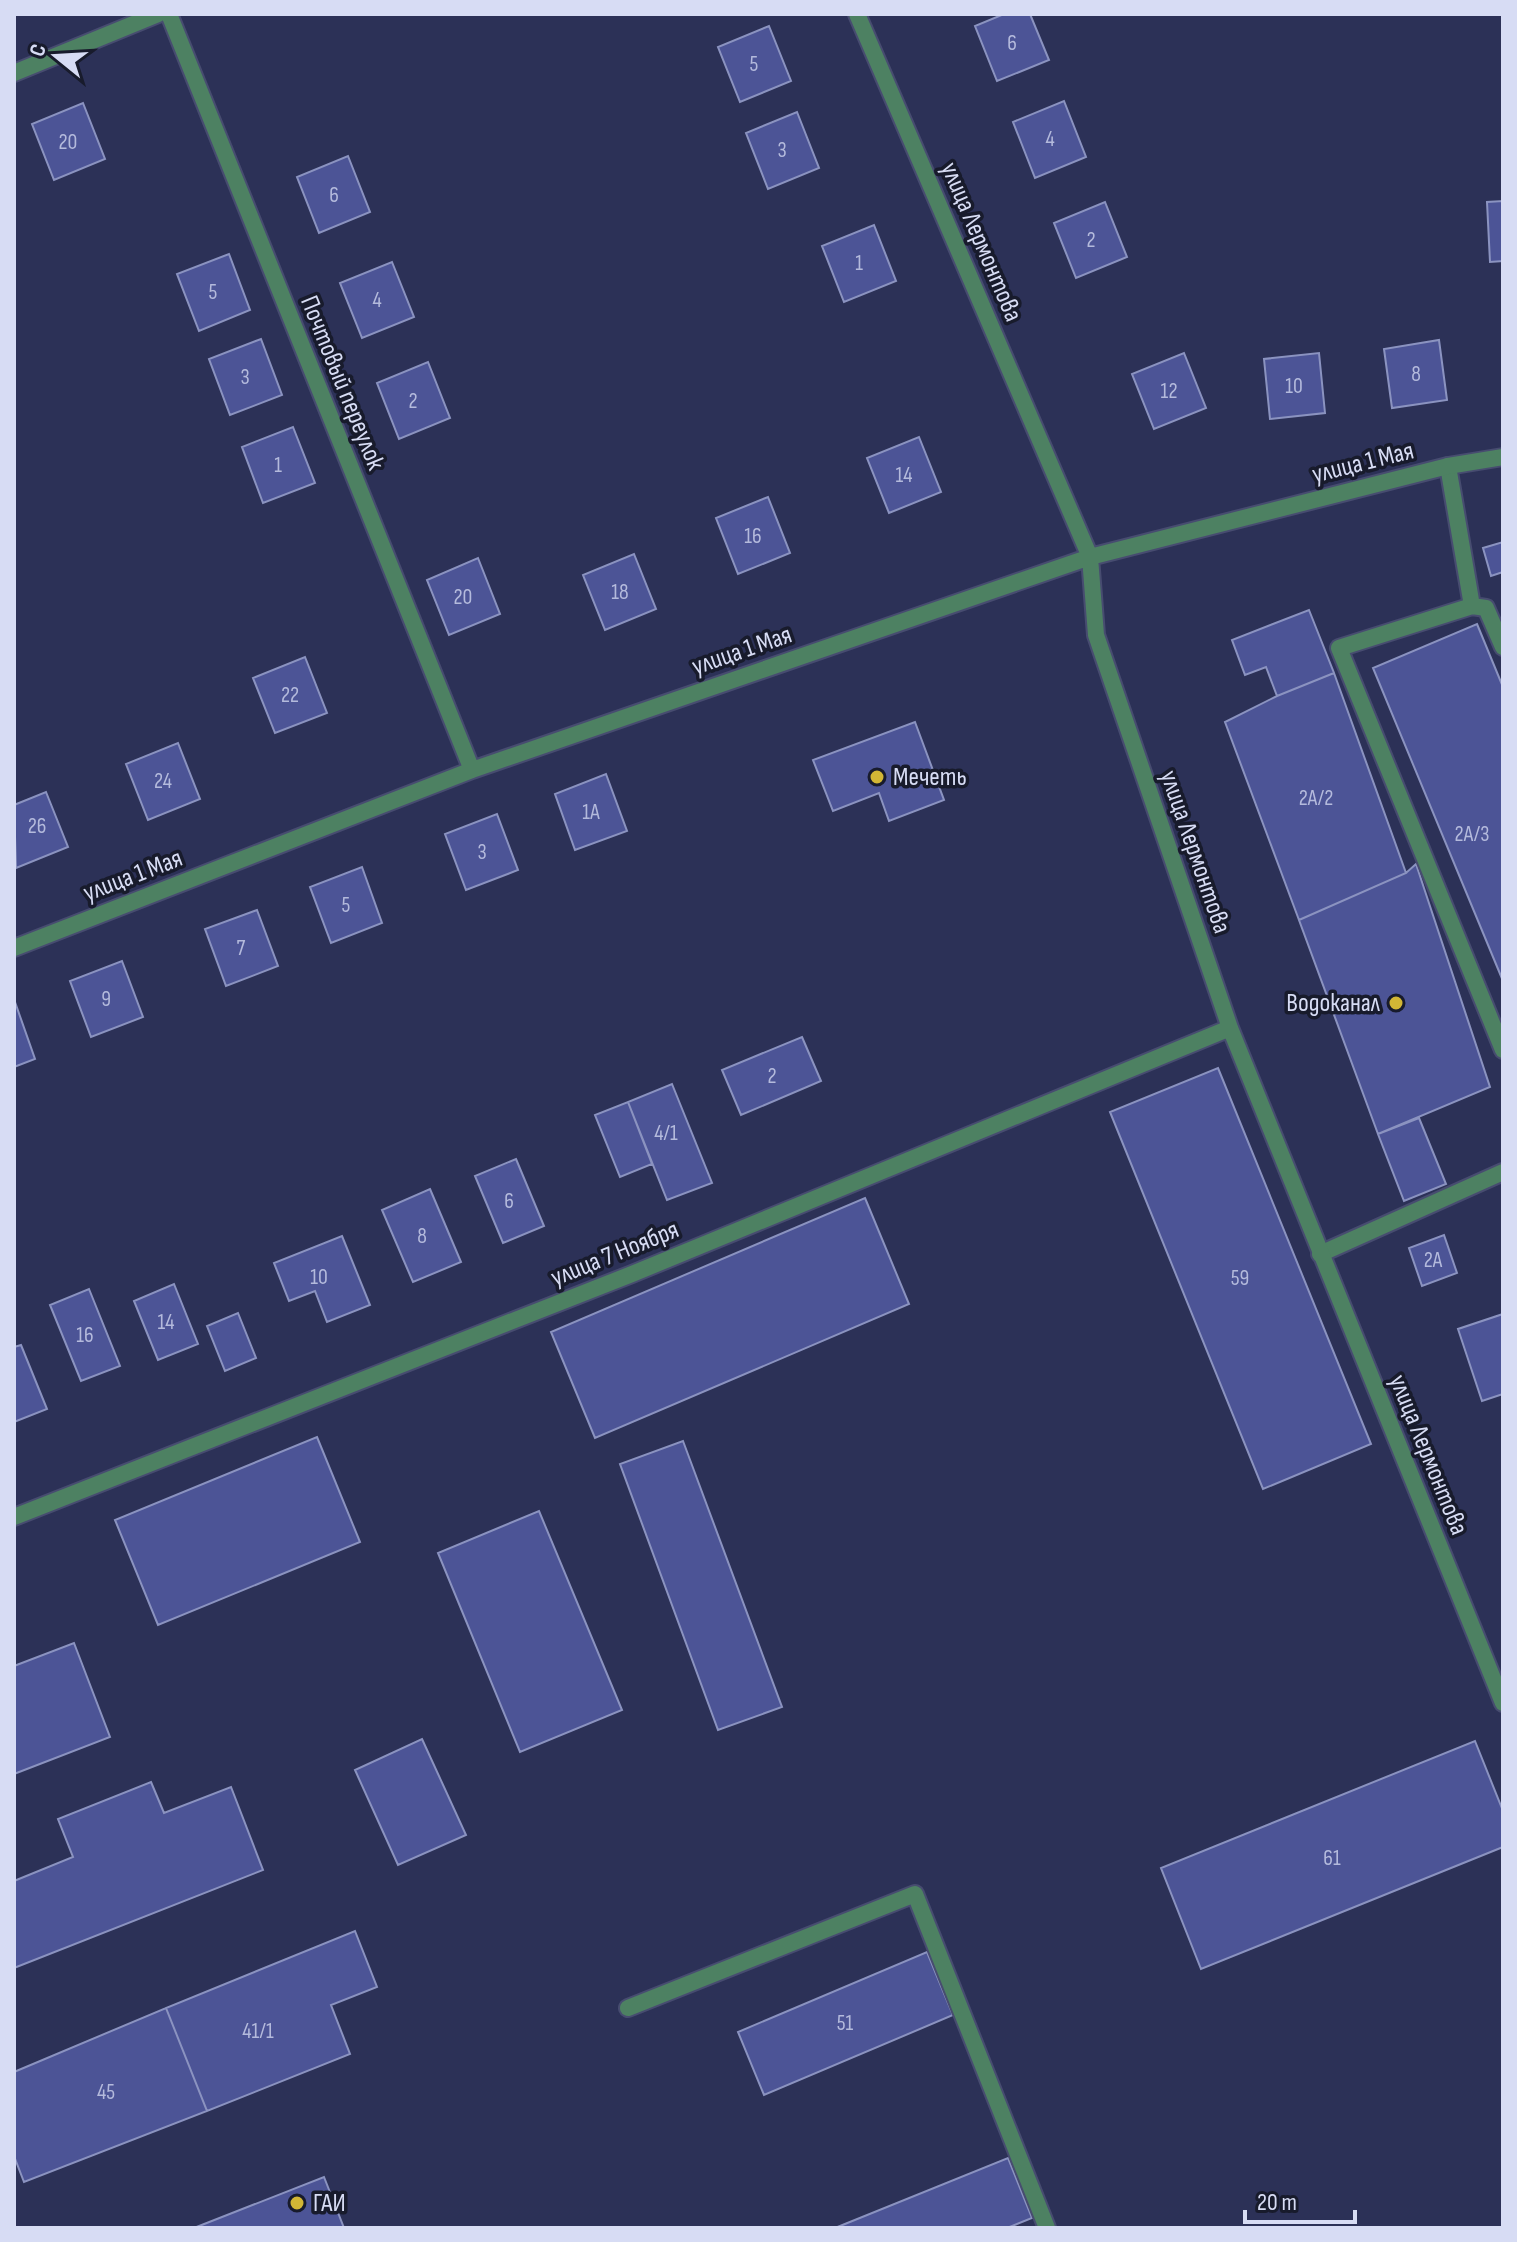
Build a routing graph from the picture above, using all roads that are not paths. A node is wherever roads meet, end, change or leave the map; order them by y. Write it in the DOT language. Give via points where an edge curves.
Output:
graph roads {
  1 [pos="158,14"];
  2 [pos="169,14"];
  3 [pos="857,14"];
  4 [pos="14,73"];
  5 [pos="1503,457"];
  6 [pos="1448,466"];
  7 [pos="1090,557"];
  8 [pos="1472,606"];
  9 [pos="1503,647"];
  10 [pos="472,770"];
  11 [pos="14,948"];
  12 [pos="1230,1028"];
  13 [pos="1503,1049"];
  14 [pos="1503,1172"];
  15 [pos="1320,1254"];
  16 [pos="14,1517"];
  17 [pos="1503,1703"];
  18 [pos="628,2008"];
  19 [pos="1047,2228"];
  1 -- 4 [label="street"];
  2 -- 10 [label="street, Почтовый переулок"];
  3 -- 7 [label="street, улица Лермонтова"];
  5 -- 6 [label="street, улица 1 Мая"];
  6 -- 7 [label="street, улица 1 Мая"];
  6 -- 8 [label="street"];
  7 -- 10 [label="street, улица 1 Мая"];
  7 -- 12 [label="street, улица Лермонтова" via="1096,635"];
  8 -- 9 [label="street" via="1486,608"];
  8 -- 13 [label="street" via="1339,648"];
  10 -- 11 [label="street, улица 1 Мая"];
  12 -- 15 [label="street, улица Лермонтова"];
  12 -- 16 [label="street, улица 7 Ноября" via="632,1274"];
  14 -- 15 [label="street"];
  15 -- 17 [label="street, улица Лермонтова"];
  18 -- 19 [label="street" via="915,1894"];
}
